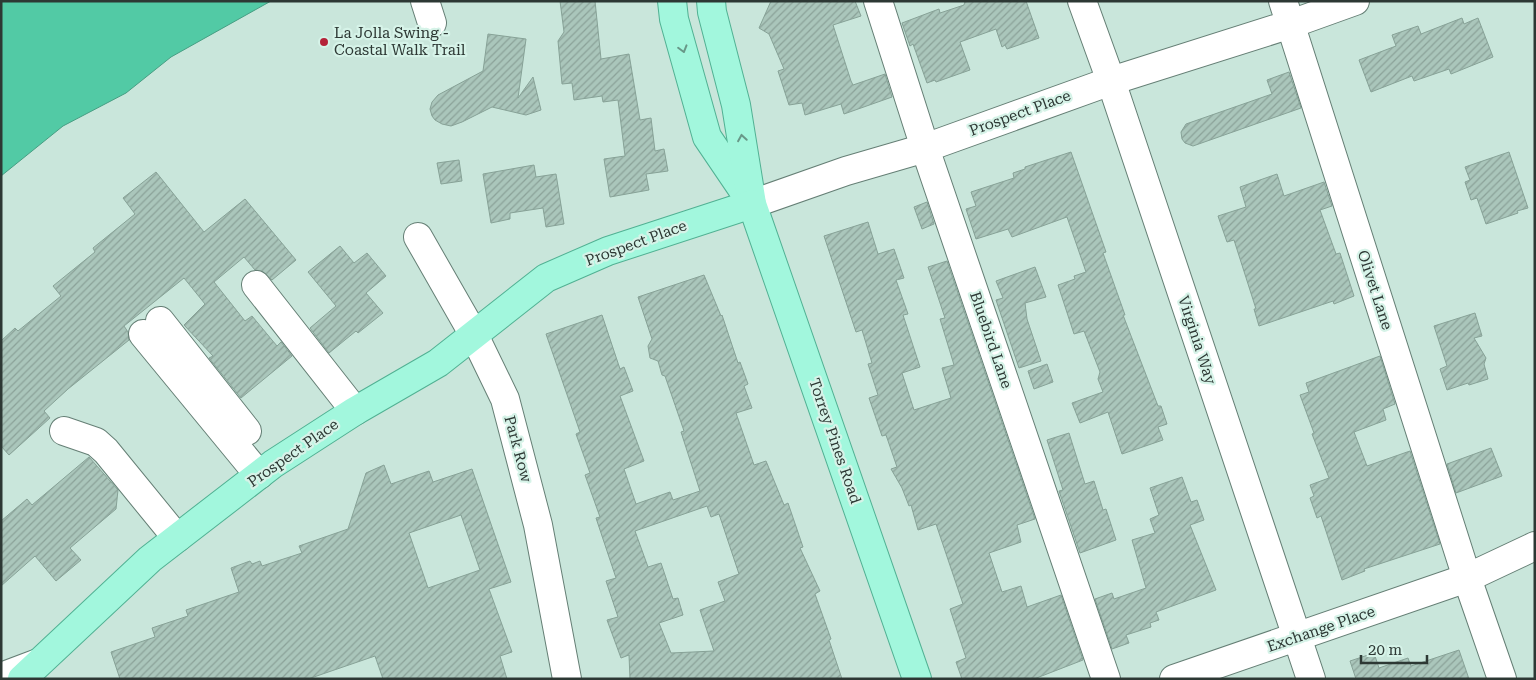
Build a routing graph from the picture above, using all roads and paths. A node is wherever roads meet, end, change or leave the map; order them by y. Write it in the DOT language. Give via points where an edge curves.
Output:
graph roads {
  1 [pos="672,1"];
  2 [pos="711,1"];
  3 [pos="878,1"];
  4 [pos="1082,1"];
  5 [pos="1356,1"];
  6 [pos="1287,13"];
  7 [pos="1111,81"];
  8 [pos="925,148"];
  9 [pos="752,204"];
  10 [pos="418,237"];
  11 [pos="256,285"];
  12 [pos="152,327"];
  13 [pos="474,335"];
  14 [pos="354,411"];
  15 [pos="64,431"];
  16 [pos="266,469"];
  17 [pos="177,538"];
  18 [pos="1535,546"];
  19 [pos="1535,567"];
  20 [pos="1467,578"];
  21 [pos="1297,638"];
  22 [pos="30,671"];
  23 [pos="1,678"];
  24 [pos="567,679"];
  25 [pos="917,679"];
  26 [pos="1106,679"];
  27 [pos="1174,679"];
  28 [pos="1311,679"];
  29 [pos="1502,679"];
  1 -- 9 [label="main road, Torrey Pines Road, one-way" via="674,19 707,137"];
  9 -- 2 [label="main road, Torrey Pines Road, one-way" via="736,105"];
  3 -- 8 [label="street, Bluebird Lane"];
  4 -- 7 [label="street, Virginia Way"];
  5 -- 6 [label="street, Prospect Place"];
  6 -- 7 [label="street, Prospect Place"];
  6 -- 20 [label="street, Olivet Lane"];
  7 -- 8 [label="street, Prospect Place"];
  7 -- 21 [label="street, Virginia Way"];
  8 -- 9 [label="street, Prospect Place"];
  8 -- 26 [label="street, Bluebird Lane"];
  9 -- 13 [label="main road, Prospect Place" via="608,251 546,278"];
  9 -- 25 [label="main road, Torrey Pines Road"];
  10 -- 13 [label="street, Park Row"];
  11 -- 14 [label="street"];
  12 -- 16 [label="street"];
  13 -- 14 [label="main road, Prospect Place" via="438,363"];
  13 -- 24 [label="street, Park Row" via="505,399 538,524"];
  14 -- 16 [label="main road, Prospect Place"];
  15 -- 17 [label="street" via="96,442 106,451"];
  16 -- 17 [label="main road, Prospect Place"];
  17 -- 22 [label="main road, Prospect Place" via="150,559"];
  18 -- 20 [label="street"];
  19 -- 20 [label="street"];
  20 -- 21 [label="street, Exchange Place"];
  20 -- 29 [label="street, Olivet Lane"];
  21 -- 27 [label="street, Exchange Place"];
  21 -- 28 [label="street, Virginia Way"];
  22 -- 23 [label="street"];
}
